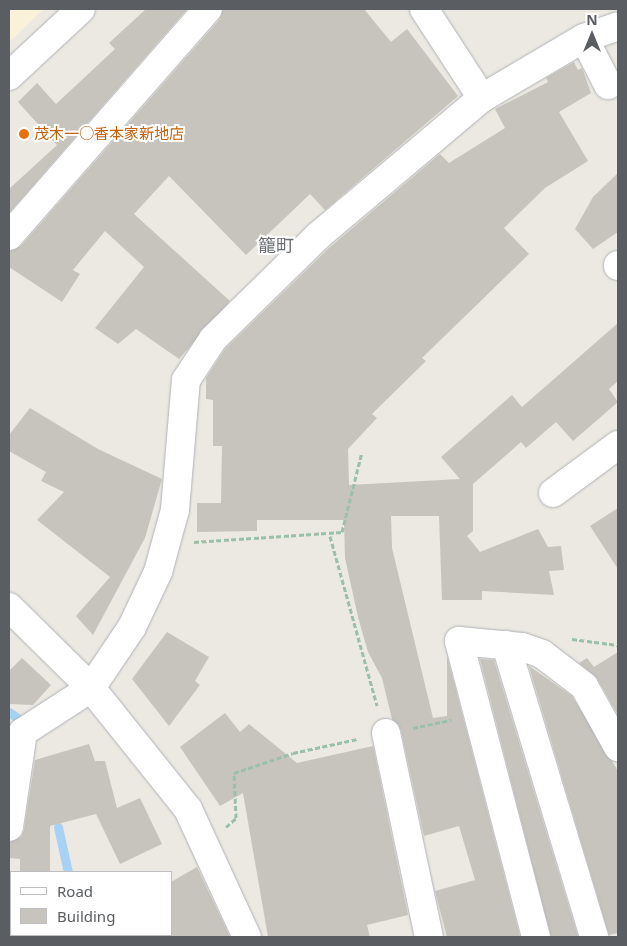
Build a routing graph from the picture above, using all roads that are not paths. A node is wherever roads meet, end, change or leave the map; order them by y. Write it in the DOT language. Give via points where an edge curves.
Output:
graph roads {
  1 [pos="81,9"];
  2 [pos="208,9"];
  3 [pos="424,9"];
  4 [pos="618,26"];
  5 [pos="584,38"];
  6 [pos="9,76"];
  7 [pos="608,86"];
  8 [pos="482,98"];
  9 [pos="9,236"];
  10 [pos="618,445"];
  11 [pos="553,494"];
  12 [pos="9,607"];
  13 [pos="506,645"];
  14 [pos="91,688"];
  15 [pos="16,728"];
  16 [pos="386,733"];
  17 [pos="618,747"];
  18 [pos="9,827"];
  19 [pos="247,937"];
  20 [pos="429,937"];
  21 [pos="536,937"];
  22 [pos="594,937"];
  1 -- 6 [label="street"];
  2 -- 9 [label="street"];
  3 -- 8 [label="street"];
  4 -- 5 [label="street"];
  5 -- 7 [label="street"];
  5 -- 8 [label="street"];
  8 -- 14 [label="street" via="318,236 196,361 186,380 176,510 158,572 132,627"];
  10 -- 11 [label="street"];
  12 -- 14 [label="street"];
  13 -- 17 [label="street" via="542,654 584,686"];
  13 -- 21 [label="street" via="459,641 475,716"];
  13 -- 22 [label="street"];
  14 -- 15 [label="street"];
  14 -- 19 [label="street" via="188,809 208,844"];
  15 -- 18 [label="street"];
  16 -- 20 [label="street"];
}
